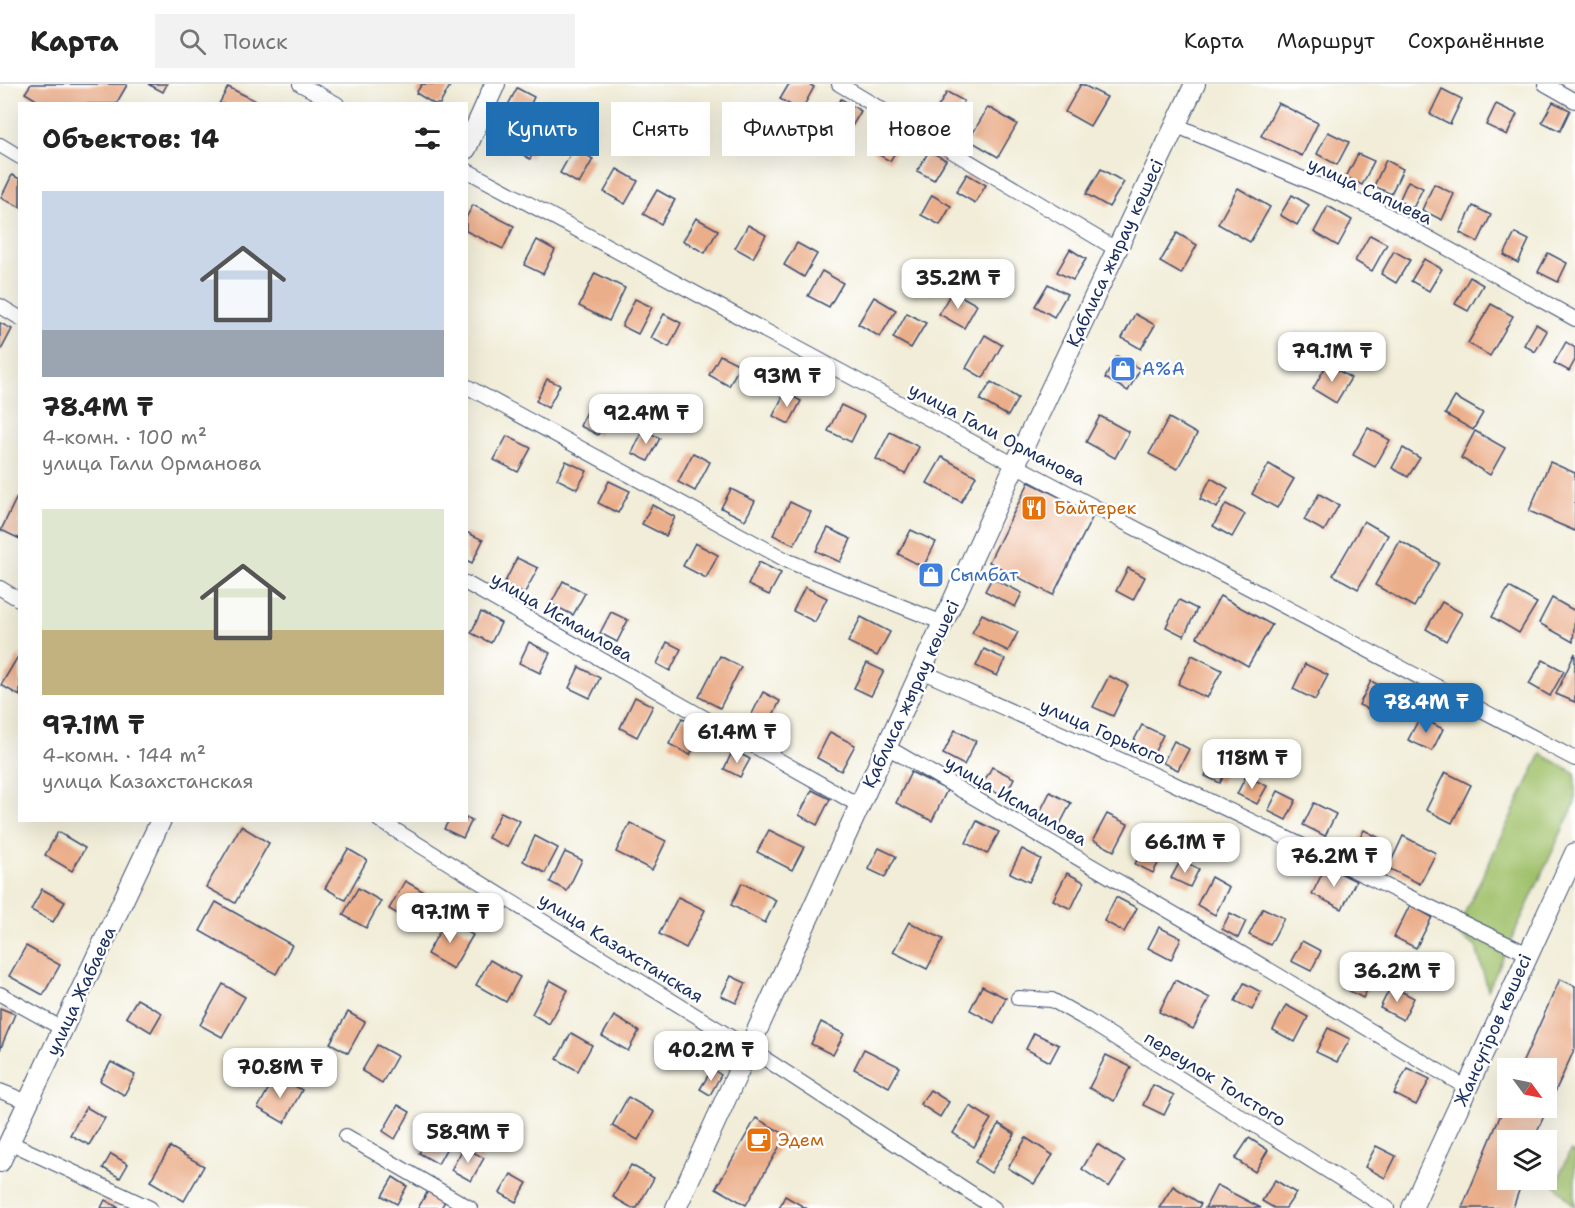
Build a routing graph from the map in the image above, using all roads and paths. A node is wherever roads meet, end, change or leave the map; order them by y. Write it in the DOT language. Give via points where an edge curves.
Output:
graph roads {
  1 [pos="300,84"];
  2 [pos="495,84"];
  3 [pos="839,84"];
  4 [pos="1195,84"];
  5 [pos="1545,84"];
  6 [pos="1575,100"];
  7 [pos="333,102"];
  8 [pos="1175,125"];
  9 [pos="0,145"];
  10 [pos="468,145"];
  11 [pos="18,156"];
  12 [pos="468,171"];
  13 [pos="1116,249"];
  14 [pos="0,306"];
  15 [pos="18,317"];
  16 [pos="1575,319"];
  17 [pos="468,387"];
  18 [pos="1016,465"];
  19 [pos="468,584"];
  20 [pos="0,588"];
  21 [pos="18,599"];
  22 [pos="943,623"];
  23 [pos="921,671"];
  24 [pos="887,747"];
  25 [pos="1575,759"];
  26 [pos="860,806"];
  27 [pos="160,822"];
  28 [pos="382,822"];
  29 [pos="1575,853"];
  30 [pos="1528,954"];
  31 [pos="0,994"];
  32 [pos="1018,998"];
  33 [pos="63,1029"];
  34 [pos="750,1048"];
  35 [pos="1467,1088"];
  36 [pos="0,1091"];
  37 [pos="28,1102"];
  38 [pos="346,1136"];
  39 [pos="9,1142"];
  40 [pos="0,1162"];
  41 [pos="150,1208"];
  42 [pos="470,1208"];
  43 [pos="676,1208"];
  44 [pos="994,1208"];
  45 [pos="1388,1208"];
  46 [pos="1412,1208"];
  1 -- 7 [label="street"];
  2 -- 10 [label="street"];
  3 -- 13 [label="street"];
  4 -- 8 [label="street, Қаблиса жырау көшесі"];
  5 -- 6 [label="street"];
  8 -- 13 [label="street, Қаблиса жырау көшесі"];
  8 -- 16 [label="street, улица Сапиева" via="1382,212"];
  9 -- 11 [label="street"];
  12 -- 18 [label="street, улица Гали Орманова"];
  13 -- 18 [label="street, Қаблиса жырау көшесі"];
  14 -- 15 [label="street"];
  17 -- 22 [label="street" via="788,561"];
  18 -- 22 [label="street, Қаблиса жырау көшесі"];
  18 -- 25 [label="street, улица Гали Орманова"];
  19 -- 26 [label="street, улица Исмаилова"];
  20 -- 21 [label="street"];
  22 -- 23 [label="street, Қаблиса жырау көшесі"];
  23 -- 24 [label="street, Қаблиса жырау көшесі"];
  23 -- 30 [label="street, улица Горького" via="1168,781"];
  24 -- 26 [label="street, Қаблиса жырау көшесі"];
  24 -- 35 [label="street, улица Исмаилова"];
  26 -- 34 [label="street, Қаблиса жырау көшесі"];
  27 -- 33 [label="street, улица Жабаева"];
  28 -- 34 [label="street, улица Казахстанская"];
  29 -- 30 [label="street, Жансүгіров көшесі"];
  30 -- 35 [label="street, Жансүгіров көшесі"];
  31 -- 33 [label="street"];
  32 -- 45 [label="street, переулок Толстого" via="1052,1000 1082,1017"];
  33 -- 37 [label="street, улица Жабаева"];
  34 -- 43 [label="street, Қаблиса жырау көшесі"];
  34 -- 44 [label="street, улица Казахстанская"];
  35 -- 46 [label="street, Жансүгіров көшесі"];
  36 -- 37 [label="street"];
  37 -- 39 [label="street, улица Жабаева"];
  38 -- 42 [label="street"];
  39 -- 40 [label="street, улица Жабаева"];
  39 -- 41 [label="street"];
}
